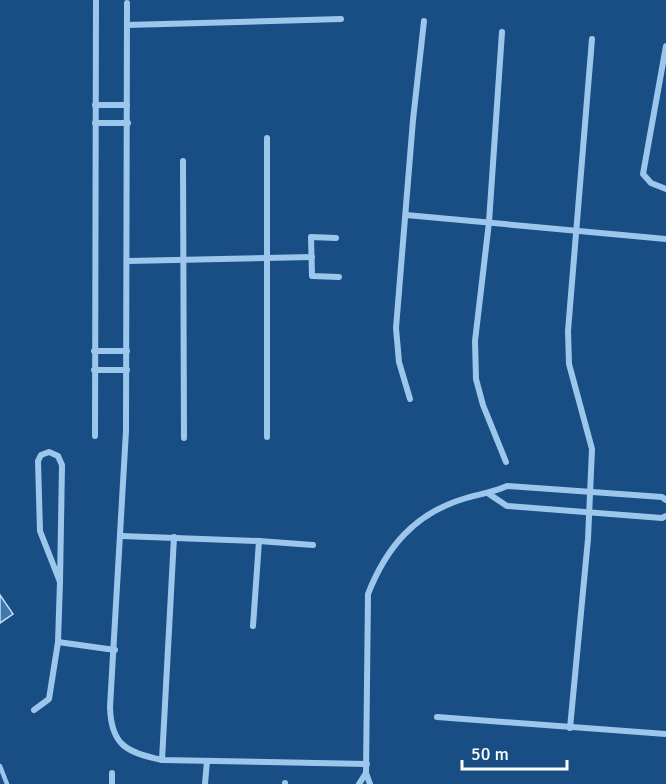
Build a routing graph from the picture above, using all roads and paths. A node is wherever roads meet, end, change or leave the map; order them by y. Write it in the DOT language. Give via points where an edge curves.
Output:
graph roads {
  1 [pos="96,0"];
  2 [pos="127,3"];
  3 [pos="341,19"];
  4 [pos="424,21"];
  5 [pos="127,25"];
  6 [pos="502,32"];
  7 [pos="592,39"];
  8 [pos="666,46"];
  9 [pos="95,105"];
  10 [pos="127,105"];
  11 [pos="95,123"];
  12 [pos="128,123"];
  13 [pos="267,138"];
  14 [pos="183,161"];
  15 [pos="666,189"];
  16 [pos="406,215"];
  17 [pos="489,222"];
  18 [pos="577,232"];
  19 [pos="336,238"];
  20 [pos="666,240"];
  21 [pos="312,257"];
  22 [pos="268,258"];
  23 [pos="183,259"];
  24 [pos="128,261"];
  25 [pos="339,277"];
  26 [pos="94,351"];
  27 [pos="127,351"];
  28 [pos="94,370"];
  29 [pos="127,370"];
  30 [pos="410,399"];
  31 [pos="95,436"];
  32 [pos="267,437"];
  33 [pos="184,438"];
  34 [pos="506,462"];
  35 [pos="591,492"];
  36 [pos="489,494"];
  37 [pos="666,500"];
  38 [pos="589,512"];
  39 [pos="666,516"];
  40 [pos="121,536"];
  41 [pos="174,537"];
  42 [pos="258,541"];
  43 [pos="314,545"];
  44 [pos="60,582"];
  45 [pos="253,626"];
  46 [pos="58,642"];
  47 [pos="115,650"];
  48 [pos="34,710"];
  49 [pos="436,717"];
  50 [pos="570,728"];
  51 [pos="666,734"];
  52 [pos="162,760"];
  53 [pos="207,761"];
  54 [pos="367,764"];
  55 [pos="0,766"];
  56 [pos="112,773"];
  57 [pos="366,773"];
  58 [pos="7,784"];
  59 [pos="112,784"];
  60 [pos="205,784"];
  61 [pos="359,784"];
  62 [pos="370,784"];
  1 -- 9 [label="street"];
  2 -- 5 [label="street"];
  3 -- 5 [label="street"];
  4 -- 16 [label="street"];
  5 -- 10 [label="street"];
  6 -- 17 [label="street"];
  7 -- 18 [label="street"];
  8 -- 15 [label="street" via="644,174 651,183"];
  9 -- 10 [label="street"];
  9 -- 11 [label="street"];
  10 -- 12 [label="street"];
  11 -- 12 [label="street"];
  11 -- 26 [label="street"];
  12 -- 24 [label="street"];
  13 -- 22 [label="street"];
  14 -- 23 [label="street"];
  16 -- 17 [label="street"];
  16 -- 30 [label="street" via="396,328 399,362"];
  17 -- 18 [label="street"];
  17 -- 34 [label="street" via="475,341 476,379"];
  18 -- 20 [label="street"];
  18 -- 35 [label="street" via="569,364 592,449"];
  19 -- 21 [label="street" via="311,237"];
  21 -- 22 [label="street"];
  21 -- 25 [label="street" via="312,276"];
  22 -- 23 [label="street"];
  22 -- 32 [label="street"];
  23 -- 24 [label="street"];
  23 -- 33 [label="street"];
  24 -- 27 [label="street"];
  26 -- 27 [label="street"];
  26 -- 28 [label="street"];
  27 -- 29 [label="street"];
  28 -- 29 [label="street"];
  28 -- 31 [label="street"];
  29 -- 40 [label="street"];
  35 -- 36 [label="street" via="507,486"];
  35 -- 37 [label="street"];
  35 -- 38 [label="street"];
  36 -- 38 [label="street" via="507,506"];
  36 -- 54 [label="street" via="463,499 428,514 408,528 378,569 368,594"];
  38 -- 39 [label="street"];
  38 -- 50 [label="street"];
  40 -- 41 [label="street"];
  40 -- 47 [label="street"];
  41 -- 42 [label="street"];
  41 -- 52 [label="street"];
  42 -- 43 [label="street"];
  42 -- 45 [label="street"];
  44 -- 44 [label="street" via="40,531 38,461 49,452 58,456 62,465"];
  44 -- 46 [label="street"];
  46 -- 47 [label="street"];
  46 -- 48 [label="street" via="49,699"];
  47 -- 52 [label="street" via="110,707 114,734 132,753"];
  49 -- 50 [label="street"];
  50 -- 51 [label="street"];
  52 -- 53 [label="street"];
  53 -- 54 [label="street"];
  53 -- 60 [label="street"];
  54 -- 57 [label="street"];
  55 -- 58 [label="lane"];
  56 -- 59 [label="street"];
  57 -- 61 [label="street"];
  57 -- 62 [label="street"];
}
